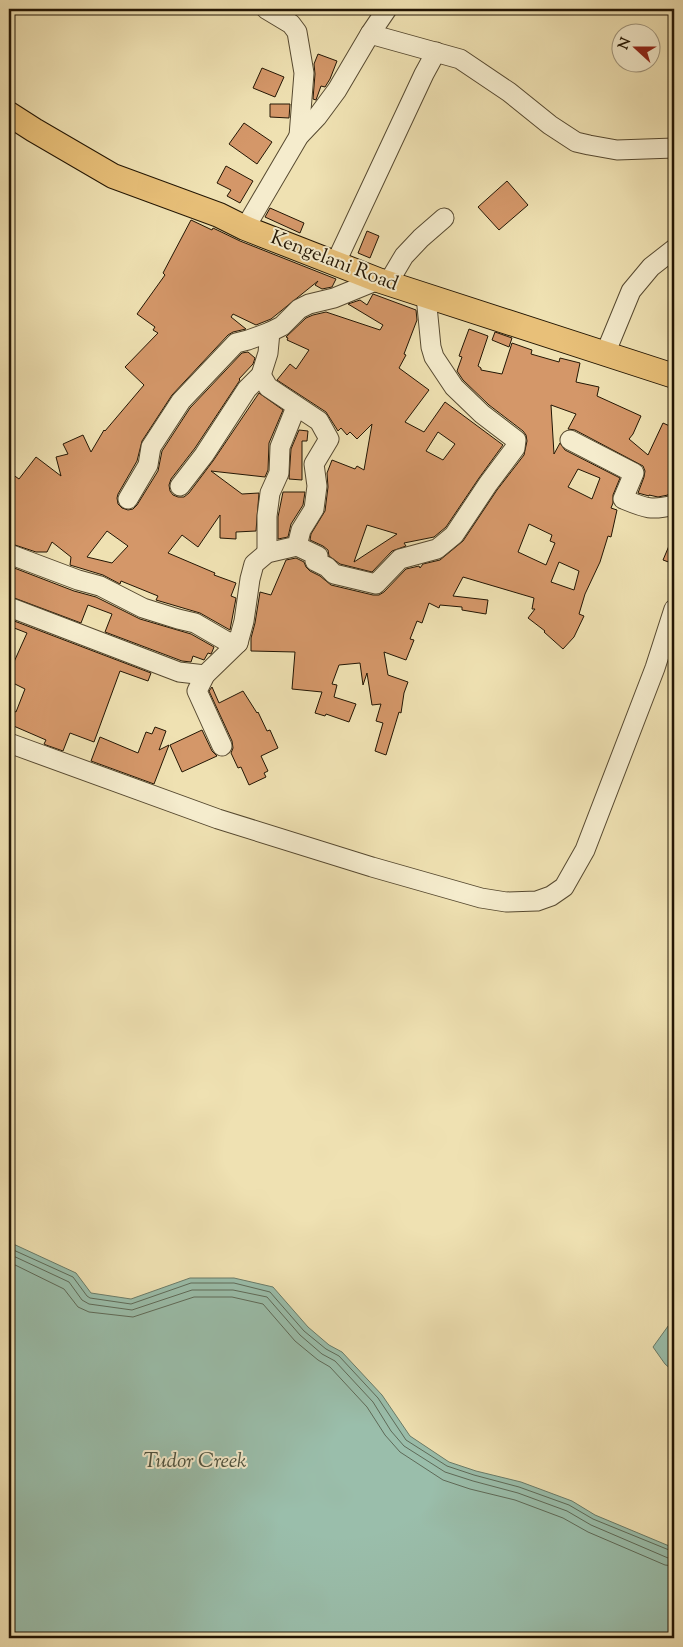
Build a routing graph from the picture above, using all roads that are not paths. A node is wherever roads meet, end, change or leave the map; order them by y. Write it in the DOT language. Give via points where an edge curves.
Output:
graph roads {
  1 [pos="266,9"];
  2 [pos="387,9"];
  3 [pos="370,34"];
  4 [pos="436,52"];
  5 [pos="9,114"];
  6 [pos="299,136"];
  7 [pos="674,148"];
  8 [pos="444,218"];
  9 [pos="245,228"];
  10 [pos="674,249"];
  11 [pos="336,262"];
  12 [pos="383,281"];
  13 [pos="426,296"];
  14 [pos="270,332"];
  15 [pos="605,354"];
  16 [pos="261,375"];
  17 [pos="674,376"];
  18 [pos="296,407"];
  19 [pos="570,440"];
  20 [pos="180,486"];
  21 [pos="128,499"];
  22 [pos="674,505"];
  23 [pos="298,546"];
  24 [pos="268,553"];
  25 [pos="9,554"];
  26 [pos="9,607"];
  27 [pos="674,609"];
  28 [pos="238,643"];
  29 [pos="205,675"];
  30 [pos="12,746"];
  31 [pos="222,746"];
  1 -- 6 [label="street" via="291,24 297,32 304,73"];
  2 -- 3 [label="street"];
  3 -- 4 [label="street"];
  3 -- 6 [label="street" via="337,90"];
  4 -- 7 [label="street" via="471,66 576,142 617,150"];
  4 -- 11 [label="street"];
  5 -- 9 [label="main road, Kengelani Road" via="113,176 219,215"];
  6 -- 9 [label="street"];
  8 -- 12 [label="street"];
  9 -- 11 [label="main road, Kengelani Road"];
  10 -- 15 [label="street" via="651,267 631,291"];
  11 -- 12 [label="main road, Kengelani Road"];
  12 -- 13 [label="main road, Kengelani Road"];
  12 -- 14 [label="street" via="309,304"];
  13 -- 15 [label="main road, Kengelani Road"];
  13 -- 23 [label="street" via="434,357 454,387 516,440 515,448 454,535 437,549 400,559 376,584 334,574 315,561 318,556"];
  14 -- 16 [label="street"];
  14 -- 21 [label="street" via="236,343 181,401 150,447 148,466"];
  15 -- 17 [label="main road, Kengelani Road"];
  16 -- 18 [label="street" via="268,387"];
  16 -- 20 [label="street"];
  18 -- 23 [label="street" via="319,421 329,440 314,464 317,486 314,509 301,530"];
  18 -- 24 [label="street" via="280,447 279,473 270,493"];
  19 -- 22 [label="street" via="634,473 623,499 657,510"];
  23 -- 24 [label="street"];
  24 -- 28 [label="street" via="254,564"];
  25 -- 28 [label="street" via="100,586 143,608 196,623 226,641"];
  26 -- 29 [label="street" via="179,672"];
  27 -- 30 [label="street" via="655,668 585,850 564,887 537,901 506,902 481,898 372,867 218,819"];
  28 -- 29 [label="street"];
  29 -- 31 [label="street" via="198,691"];
}
